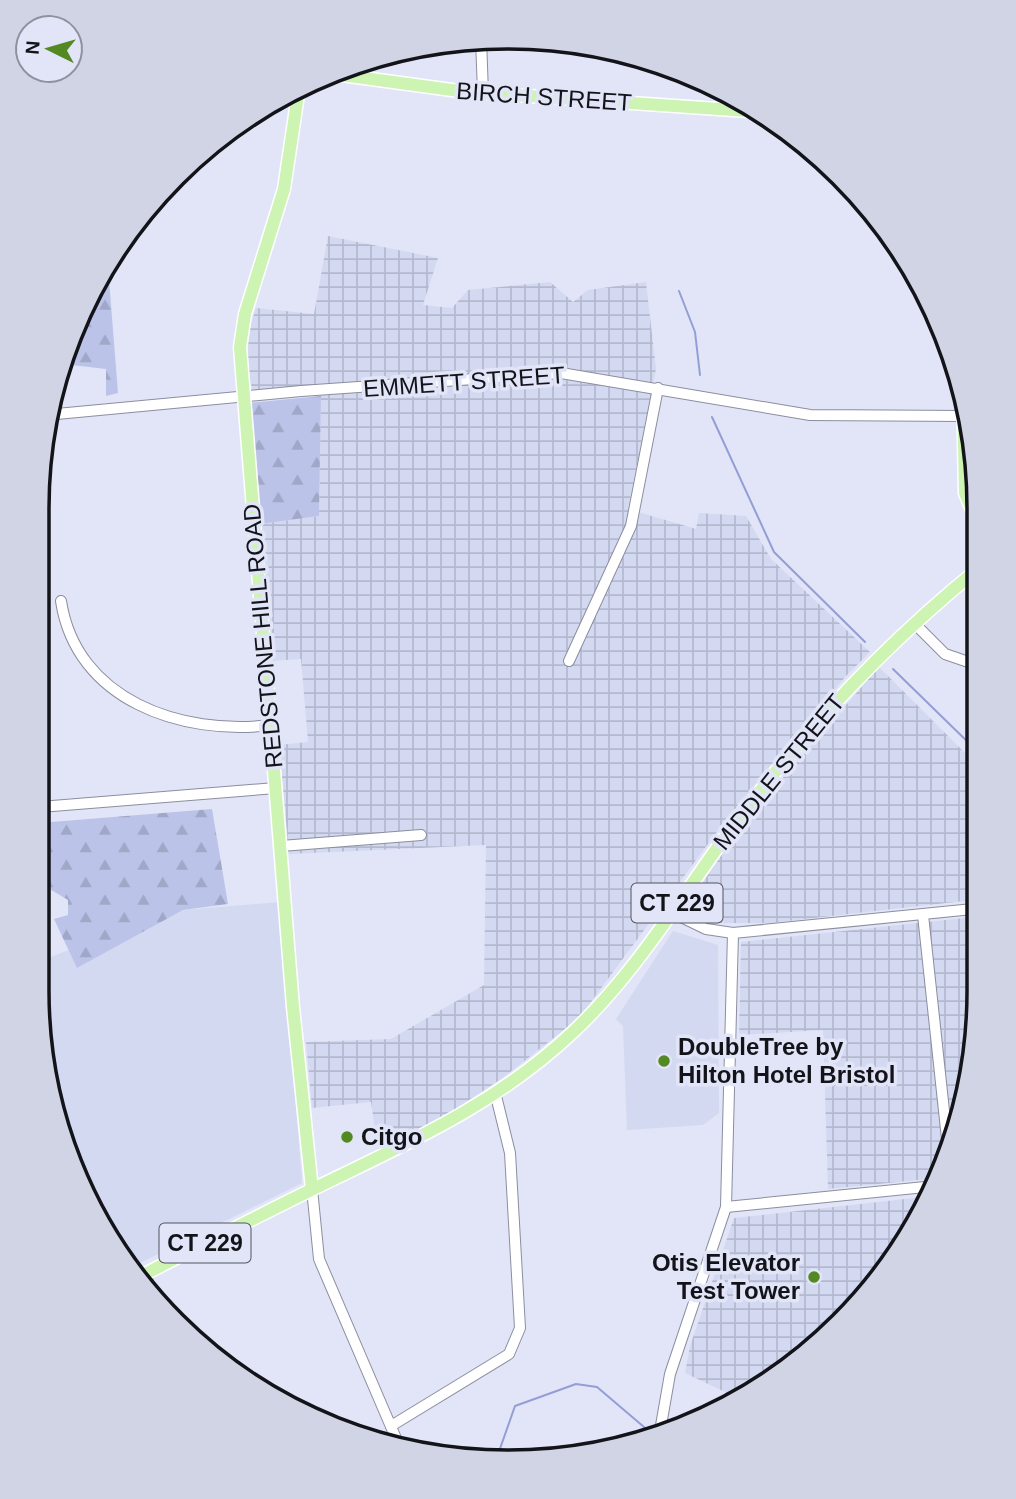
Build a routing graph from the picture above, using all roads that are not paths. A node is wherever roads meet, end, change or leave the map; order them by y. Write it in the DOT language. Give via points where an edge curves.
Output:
graph roads {
  1 [pos="481,50"];
  2 [pos="352,76"];
  3 [pos="483,93"];
  4 [pos="297,100"];
  5 [pos="739,110"];
  6 [pos="658,388"];
  7 [pos="243,396"];
  8 [pos="59,414"];
  9 [pos="958,416"];
  10 [pos="964,459"];
  11 [pos="967,497"];
  12 [pos="967,578"];
  13 [pos="61,601"];
  14 [pos="914,623"];
  15 [pos="569,662"];
  16 [pos="967,662"];
  17 [pos="271,725"];
  18 [pos="276,789"];
  19 [pos="49,806"];
  20 [pos="421,835"];
  21 [pos="281,846"];
  22 [pos="967,910"];
  23 [pos="671,912"];
  24 [pos="923,915"];
  25 [pos="733,933"];
  26 [pos="495,1092"];
  27 [pos="946,1128"];
  28 [pos="923,1186"];
  29 [pos="312,1189"];
  30 [pos="726,1207"];
  31 [pos="147,1273"];
  32 [pos="661,1424"];
  33 [pos="391,1426"];
  34 [pos="395,1435"];
  1 -- 3 [label="street"];
  2 -- 3 [label="main road, BIRCH STREET"];
  3 -- 5 [label="main road, BIRCH STREET"];
  4 -- 7 [label="main road, REDSTONE HILL ROAD" via="284,189 242,331"];
  6 -- 7 [label="street, EMMETT STREET" via="546,373"];
  6 -- 9 [label="street, EMMETT STREET" via="810,415"];
  6 -- 15 [label="street" via="631,526"];
  7 -- 8 [label="street, EMMETT STREET"];
  7 -- 17 [label="main road, REDSTONE HILL ROAD"];
  10 -- 11 [label="main road"];
  12 -- 14 [label="main road, MIDDLE STREET / CT 229"];
  13 -- 17 [label="street" via="65,627 81,658 119,693 148,709 197,725"];
  14 -- 16 [label="street" via="945,654"];
  14 -- 23 [label="main road, MIDDLE STREET / CT 229" via="804,736"];
  17 -- 18 [label="main road, REDSTONE HILL ROAD"];
  18 -- 19 [label="street"];
  18 -- 21 [label="main road, REDSTONE HILL ROAD"];
  20 -- 21 [label="street"];
  21 -- 29 [label="main road, REDSTONE HILL ROAD"];
  22 -- 24 [label="street"];
  23 -- 25 [label="street" via="706,929"];
  23 -- 26 [label="main road, MIDDLE STREET / CT 229" via="587,1019"];
  24 -- 25 [label="street"];
  24 -- 27 [label="street"];
  25 -- 30 [label="street"];
  26 -- 29 [label="main road, MIDDLE STREET / CT 229" via="417,1140"];
  26 -- 33 [label="street" via="510,1153 519,1331 509,1354"];
  28 -- 30 [label="street"];
  29 -- 31 [label="main road, MIDDLE STREET / CT 229"];
  29 -- 33 [label="street" via="319,1259"];
  30 -- 32 [label="street" via="670,1374"];
  33 -- 34 [label="street"];
}
